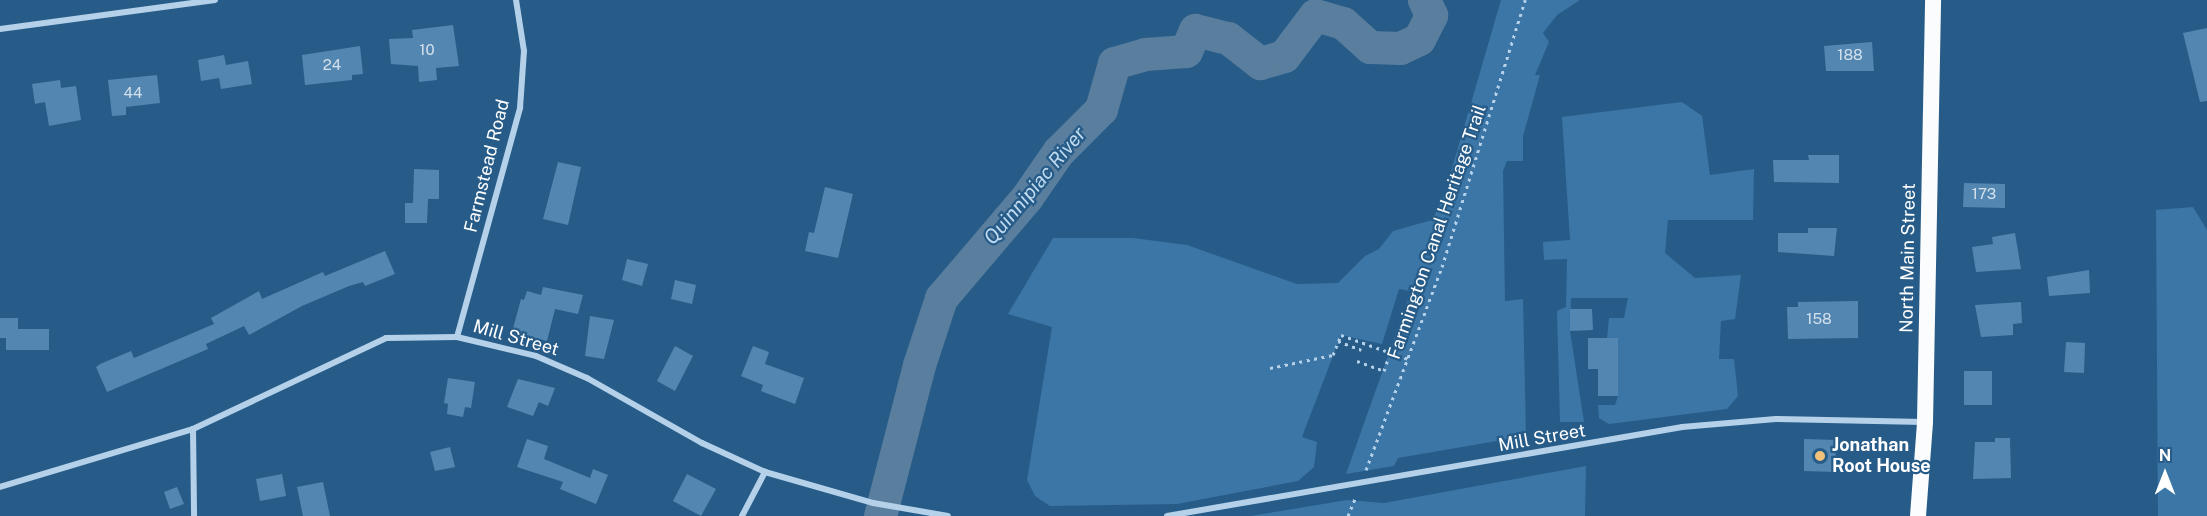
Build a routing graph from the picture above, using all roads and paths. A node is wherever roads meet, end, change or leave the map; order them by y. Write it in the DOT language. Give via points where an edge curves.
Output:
graph roads {
  1 [pos="215,0"];
  2 [pos="516,0"];
  3 [pos="1525,0"];
  4 [pos="1933,0"];
  5 [pos="0,29"];
  6 [pos="457,337"];
  7 [pos="1337,341"];
  8 [pos="1361,350"];
  9 [pos="1390,352"];
  10 [pos="1409,359"];
  11 [pos="1357,361"];
  12 [pos="1270,368"];
  13 [pos="1925,422"];
  14 [pos="193,429"];
  15 [pos="1367,470"];
  16 [pos="765,472"];
  17 [pos="0,487"];
  18 [pos="1354,500"];
  19 [pos="194,516"];
  20 [pos="742,516"];
  21 [pos="948,516"];
  22 [pos="1167,516"];
  23 [pos="1348,516"];
  24 [pos="1918,516"];
  1 -- 5 [label="street"];
  2 -- 6 [label="street, Farmstead Road" via="524,51 520,108"];
  3 -- 10 [label="path, Farmington Canal Heritage Trail" via="1472,174"];
  4 -- 13 [label="highway, North Main Street"];
  6 -- 14 [label="street, Mill Street" via="386,338"];
  6 -- 16 [label="street, Mill Street" via="536,356 587,378 702,443"];
  7 -- 8 [label="path"];
  7 -- 9 [label="path" via="1341,335"];
  7 -- 12 [label="path" via="1333,355"];
  9 -- 10 [label="path"];
  9 -- 11 [label="path" via="1384,371"];
  10 -- 15 [label="path, Farmington Canal Heritage Trail"];
  13 -- 22 [label="street, Mill Street" via="1776,419 1682,427"];
  13 -- 24 [label="highway, North Main Street"];
  14 -- 17 [label="street, Mill Street"];
  14 -- 19 [label="street"];
  16 -- 20 [label="street"];
  16 -- 21 [label="street, Mill Street" via="873,503"];
  18 -- 23 [label="path"];
}
